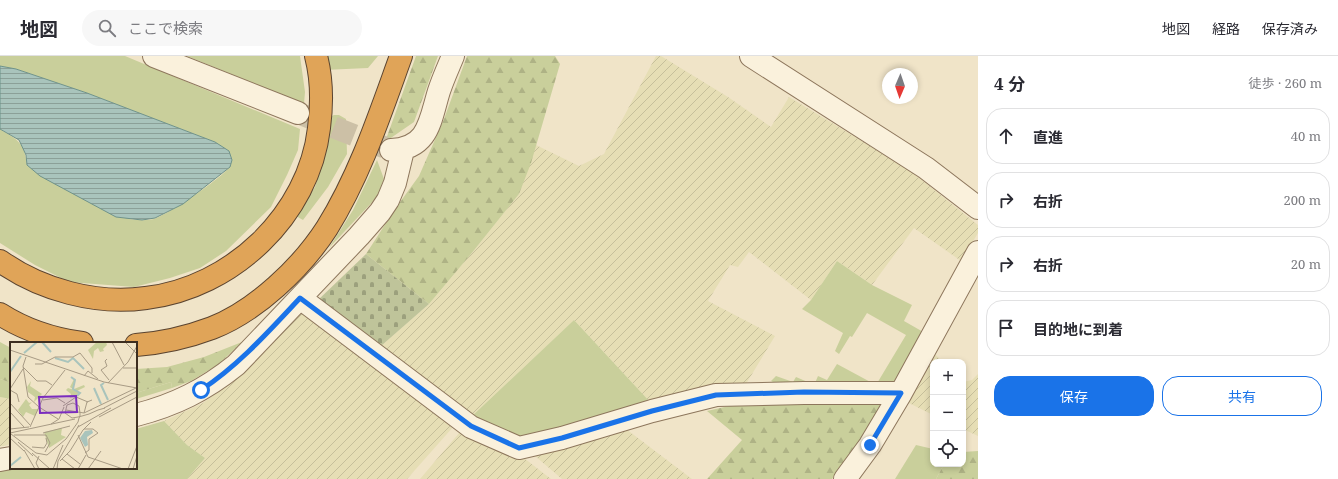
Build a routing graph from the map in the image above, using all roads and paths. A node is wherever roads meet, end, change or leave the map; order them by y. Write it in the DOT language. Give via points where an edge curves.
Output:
graph roads {
  1 [pos="154,56"];
  2 [pos="316,56"];
  3 [pos="401,56"];
  4 [pos="453,56"];
  5 [pos="751,56"];
  6 [pos="298,113"];
  7 [pos="978,208"];
  8 [pos="978,252"];
  9 [pos="0,261"];
  10 [pos="300,298"];
  11 [pos="0,314"];
  12 [pos="74,342"];
  13 [pos="137,345"];
  14 [pos="901,393"];
  15 [pos="137,415"];
  16 [pos="10,458"];
  17 [pos="0,460"];
  18 [pos="844,479"];
  1 -- 6 [label="street"];
  2 -- 9 [label="highway" via="321,111 318,140 311,166 282,219 262,242 238,261 207,280 176,292 117,300 88,297 37,282"];
  3 -- 13 [label="highway" via="359,166 327,228 307,255 264,297 240,313 213,327 185,337"];
  4 -- 10 [label="street" via="427,131 412,146 397,150 395,183 388,200 360,236"];
  5 -- 7 [label="street" via="926,168"];
  8 -- 14 [label="street"];
  10 -- 14 [label="street" via="471,426 519,448 716,395 804,392"];
  10 -- 15 [label="street" via="219,378 201,390 161,408"];
  11 -- 12 [label="highway" via="38,333"];
  14 -- 18 [label="street" via="870,445"];
  16 -- 17 [label="street"];
}
